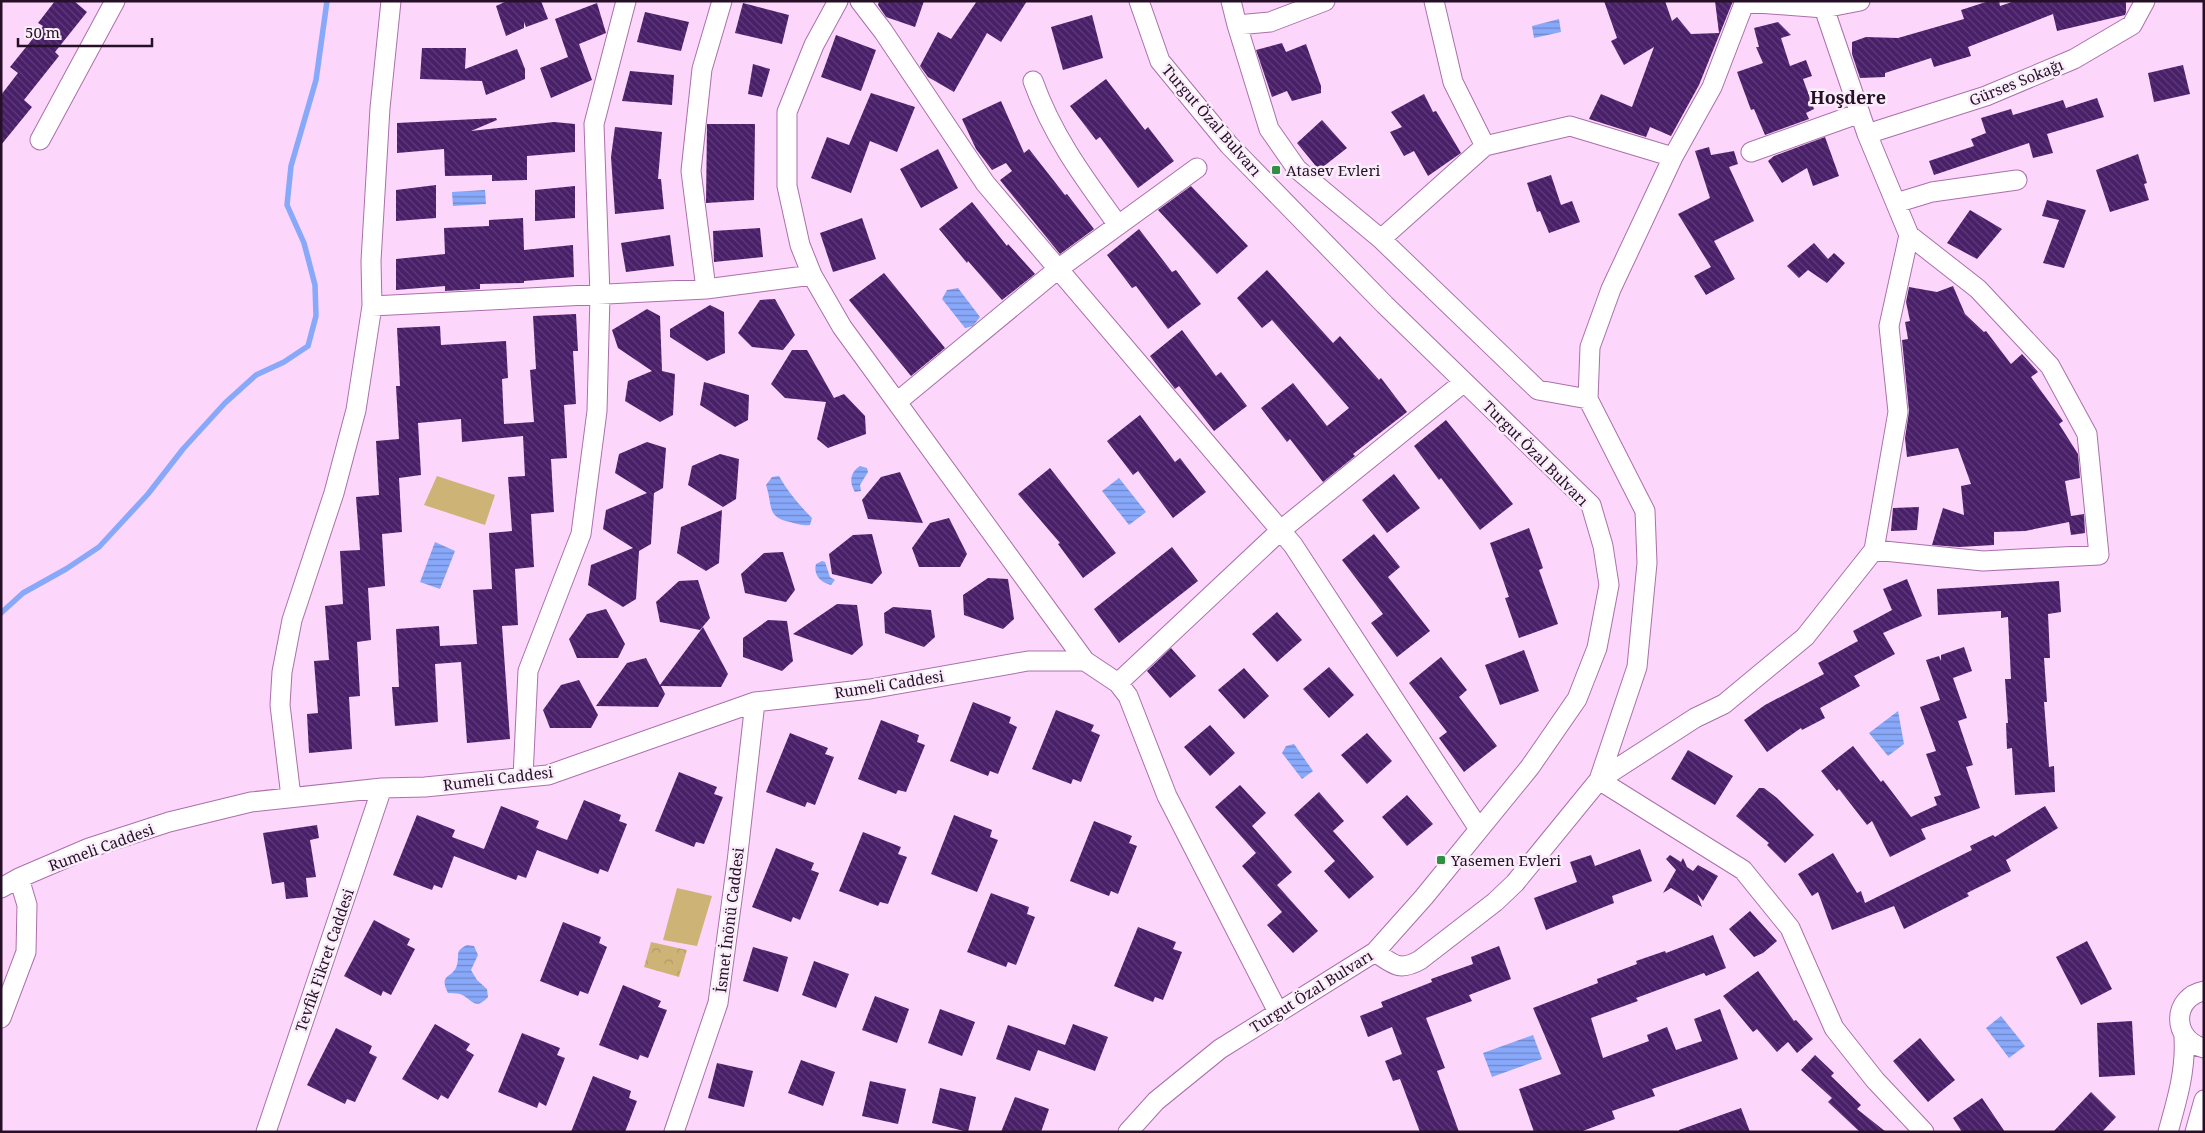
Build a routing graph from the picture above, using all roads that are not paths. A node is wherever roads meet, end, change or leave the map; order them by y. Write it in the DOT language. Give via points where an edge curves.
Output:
graph roads {
  1 [pos="115,1"];
  2 [pos="391,1"];
  3 [pos="626,1"];
  4 [pos="722,1"];
  5 [pos="838,1"];
  6 [pos="860,1"];
  7 [pos="1139,1"];
  8 [pos="1231,1"];
  9 [pos="1325,1"];
  10 [pos="1434,1"];
  11 [pos="1860,1"];
  12 [pos="2145,1"];
  13 [pos="1745,2"];
  14 [pos="1824,8"];
  15 [pos="1237,25"];
  16 [pos="1033,81"];
  17 [pos="1860,113"];
  18 [pos="1867,134"];
  19 [pos="40,140"];
  20 [pos="1485,146"];
  21 [pos="1751,152"];
  22 [pos="1673,157"];
  23 [pos="1197,168"];
  24 [pos="2017,180"];
  25 [pos="1896,203"];
  26 [pos="1118,226"];
  27 [pos="1909,236"];
  28 [pos="1380,239"];
  29 [pos="1058,269"];
  30 [pos="812,275"];
  31 [pos="706,289"];
  32 [pos="600,295"];
  33 [pos="372,306"];
  34 [pos="1464,382"];
  35 [pos="1588,399"];
  36 [pos="897,402"];
  37 [pos="1282,530"];
  38 [pos="1874,550"];
  39 [pos="1085,662"];
  40 [pos="1118,683"];
  41 [pos="754,702"];
  42 [pos="524,778"];
  43 [pos="1599,780"];
  44 [pos="382,788"];
  45 [pos="291,797"];
  46 [pos="1479,829"];
  47 [pos="19,878"];
  48 [pos="1,888"];
  49 [pos="1375,952"];
  50 [pos="2204,991"];
  51 [pos="1278,1012"];
  52 [pos="1,1018"];
  53 [pos="2184,1038"];
  54 [pos="2204,1048"];
  55 [pos="2204,1100"];
  56 [pos="2204,1126"];
  57 [pos="266,1132"];
  58 [pos="674,1132"];
  59 [pos="1128,1132"];
  60 [pos="1924,1132"];
  61 [pos="2168,1132"];
  62 [pos="2195,1132"];
  63 [pos="2200,1132"];
  1 -- 19 [label="street"];
  2 -- 33 [label="street" via="380,108 371,261"];
  3 -- 32 [label="street" via="594,124"];
  4 -- 31 [label="street" via="702,69 691,171"];
  5 -- 30 [label="street" via="814,45 787,112 787,186 800,245"];
  6 -- 29 [label="street" via="985,183"];
  7 -- 34 [label="street, Turgut Özal Bulvarı" via="1160,61 1229,145"];
  8 -- 15 [label="street"];
  9 -- 15 [label="street" via="1270,22"];
  10 -- 20 [label="street" via="1453,82"];
  11 -- 14 [label="street"];
  12 -- 18 [label="street, Gürses Sokağı" via="2132,25 2074,59 1986,96"];
  13 -- 14 [label="street"];
  13 -- 22 [label="street" via="1712,87"];
  14 -- 17 [label="street"];
  15 -- 28 [label="street" via="1269,129 1297,169"];
  16 -- 26 [label="street" via="1061,144"];
  17 -- 18 [label="street"];
  17 -- 21 [label="street"];
  18 -- 25 [label="street"];
  20 -- 22 [label="street" via="1570,126"];
  20 -- 28 [label="street"];
  22 -- 35 [label="street" via="1611,289 1590,347"];
  23 -- 26 [label="street"];
  24 -- 25 [label="street" via="1932,192"];
  25 -- 27 [label="street"];
  26 -- 29 [label="street"];
  27 -- 38 [label="street" via="1890,326 1898,412"];
  27 -- 38 [label="street" via="1978,289 2050,366 2087,434 2099,555 1983,561"];
  28 -- 35 [label="street" via="1538,390"];
  29 -- 36 [label="street"];
  29 -- 37 [label="street"];
  30 -- 31 [label="street"];
  30 -- 36 [label="street" via="842,327"];
  31 -- 32 [label="street"];
  32 -- 33 [label="street"];
  32 -- 42 [label="street" via="597,411 581,534 528,671"];
  33 -- 45 [label="street" via="356,410 334,493 292,620 282,672 280,705"];
  34 -- 37 [label="street"];
  34 -- 46 [label="street, Turgut Özal Bulvarı" via="1591,505 1603,546 1609,585 1596,648 1577,699 1530,767"];
  35 -- 43 [label="street" via="1645,511 1648,563 1636,667"];
  36 -- 39 [label="street"];
  37 -- 40 [label="street"];
  37 -- 46 [label="street"];
  38 -- 43 [label="street" via="1805,638 1724,704 1696,718"];
  39 -- 40 [label="street"];
  39 -- 41 [label="street, Rumeli Caddesi" via="1028,661 870,689"];
  40 -- 51 [label="street" via="1128,696 1167,796"];
  41 -- 42 [label="street, Rumeli Caddesi" via="548,775"];
  41 -- 58 [label="street, İsmet İnönü Caddesi" via="718,1003"];
  42 -- 44 [label="street, Rumeli Caddesi"];
  43 -- 49 [label="street" via="1515,883 1495,902 1414,963 1397,966"];
  43 -- 60 [label="street" via="1743,870 1790,928 1834,1028 1875,1080"];
  44 -- 45 [label="street, Rumeli Caddesi"];
  44 -- 57 [label="street, Tevfik Fikret Caddesi"];
  45 -- 47 [label="street, Rumeli Caddesi" via="251,802 169,822 89,848"];
  46 -- 49 [label="street, Turgut Özal Bulvarı"];
  47 -- 48 [label="street, Rumeli Caddesi"];
  47 -- 52 [label="street" via="26,905 26,952"];
  49 -- 51 [label="street, Turgut Özal Bulvarı"];
  50 -- 53 [label="street" via="2192,996 2180,1012"];
  51 -- 59 [label="street, Turgut Özal Bulvarı" via="1207,1059 1156,1101"];
  53 -- 54 [label="street"];
  53 -- 61 [label="street" via="2185,1058 2180,1089"];
  55 -- 62 [label="street"];
  56 -- 63 [label="street"];
}
